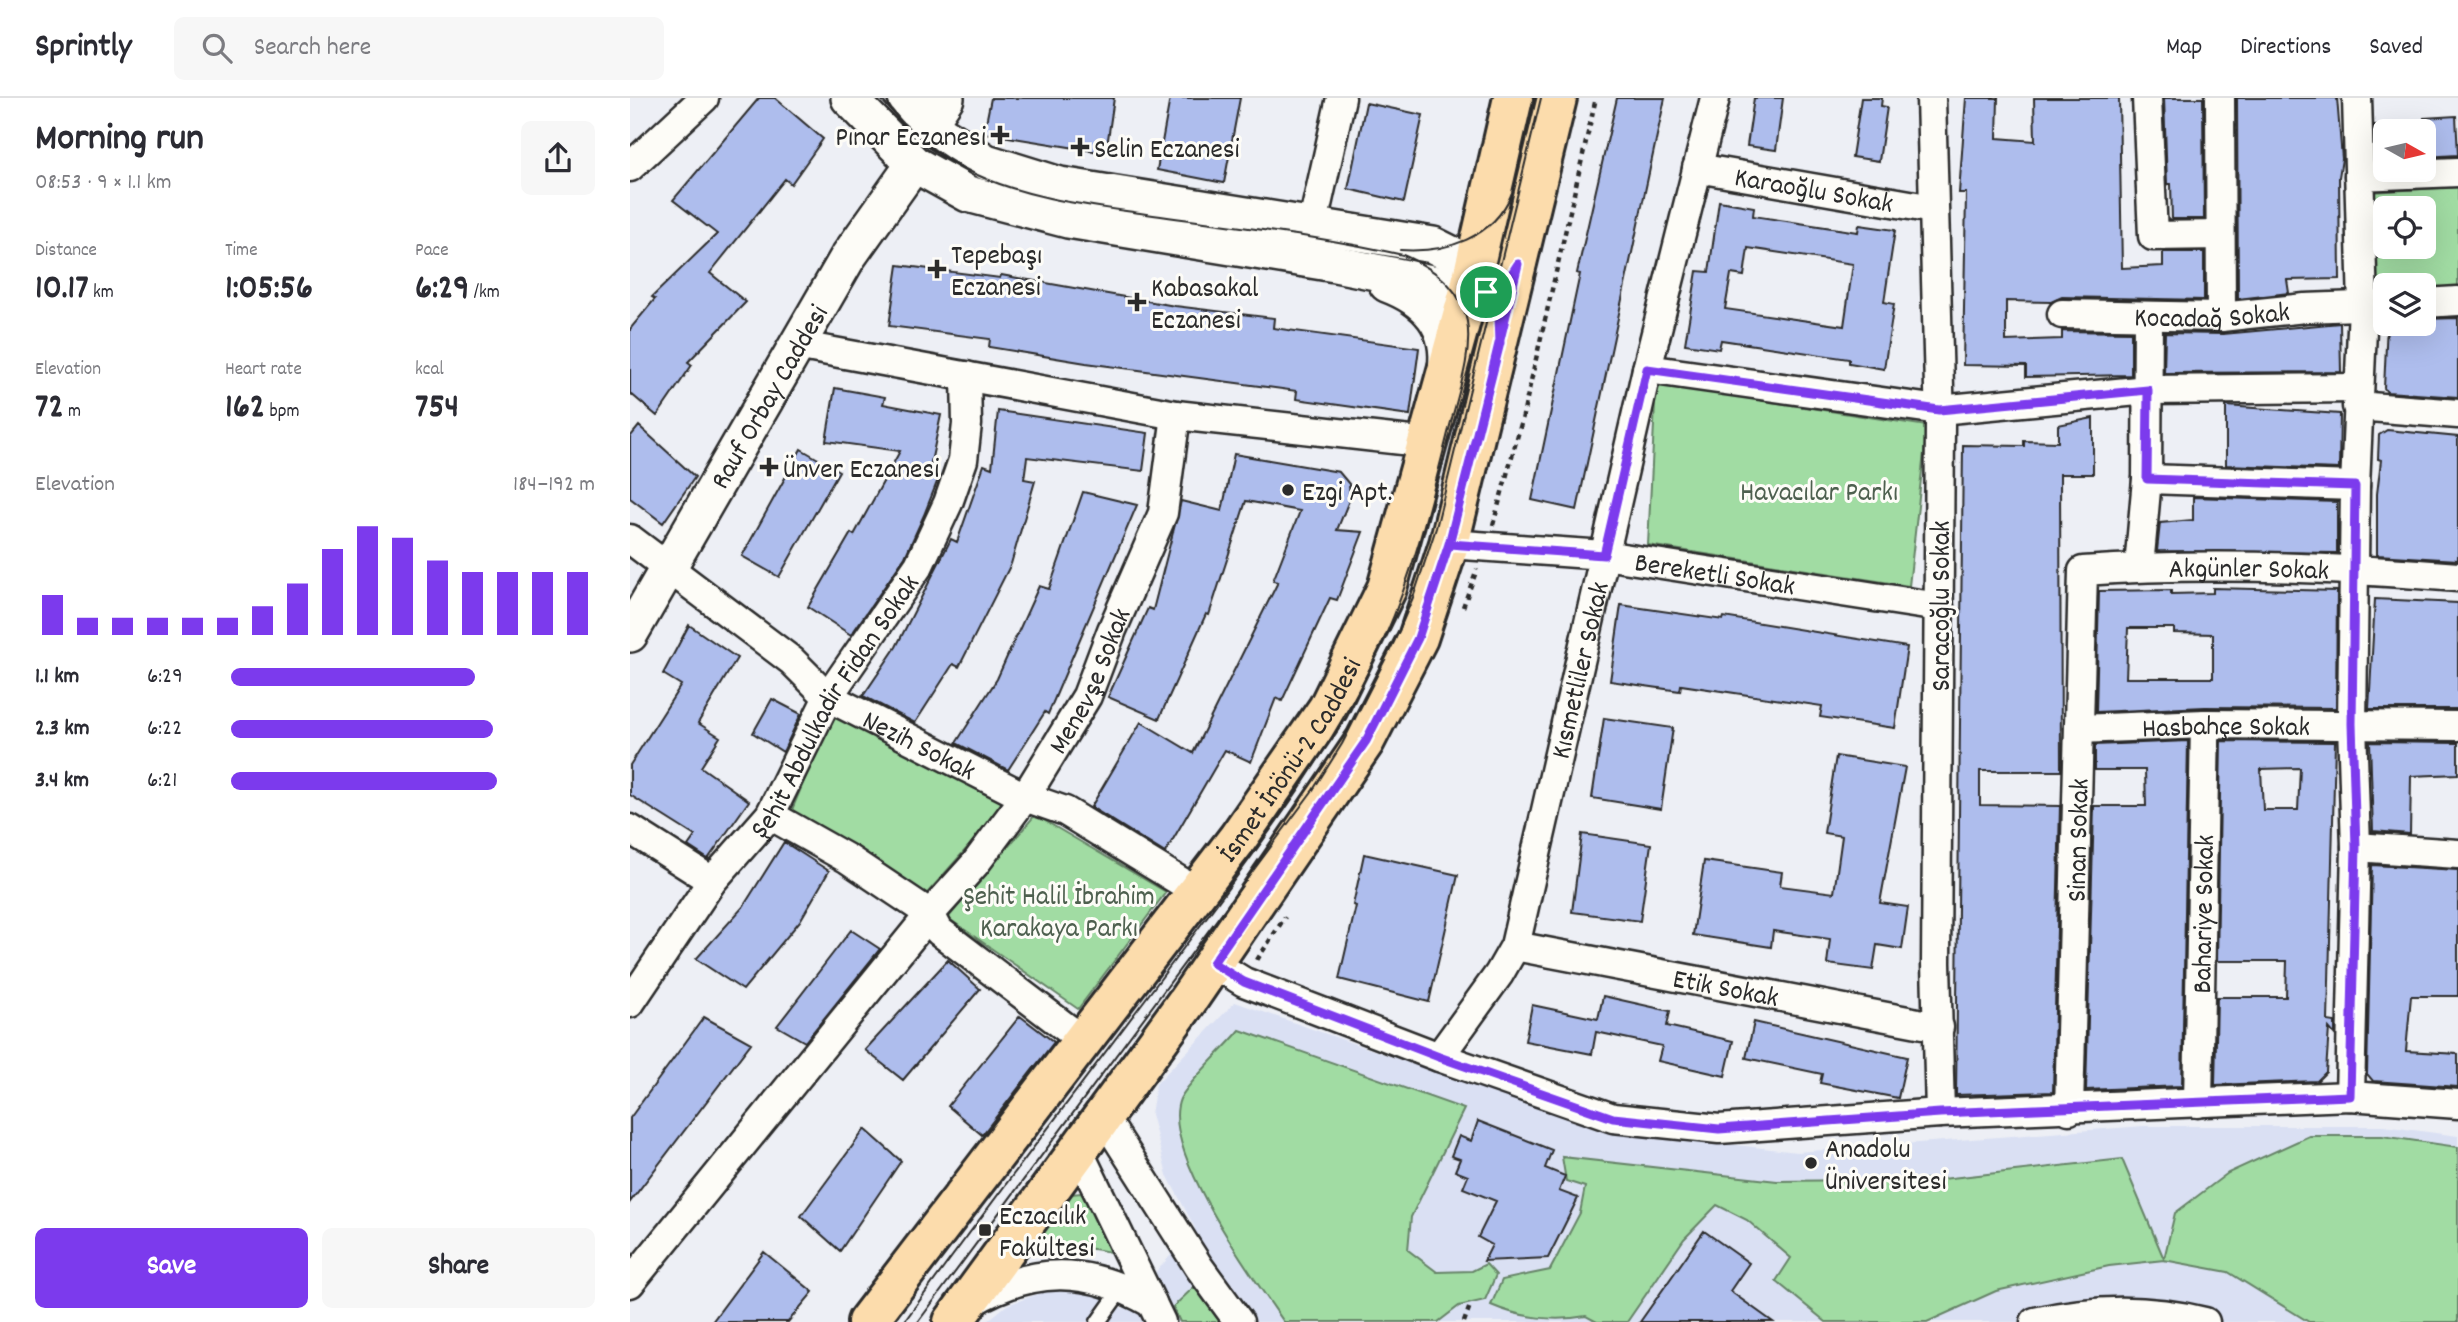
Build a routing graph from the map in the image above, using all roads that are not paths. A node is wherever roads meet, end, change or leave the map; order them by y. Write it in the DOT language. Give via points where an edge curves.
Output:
graph roads {
  1 [pos="704,98"];
  2 [pos="849,98"];
  3 [pos="906,98"];
  4 [pos="1341,98"];
  5 [pos="1513,98"];
  6 [pos="1558,98"];
  7 [pos="1715,98"];
  8 [pos="1931,98"];
  9 [pos="2147,98"];
  10 [pos="2220,98"];
  11 [pos="2357,98"];
  12 [pos="937,111"];
  13 [pos="914,164"];
  14 [pos="630,167"];
  15 [pos="1697,168"];
  16 [pos="2458,172"];
  17 [pos="2359,176"];
  18 [pos="1490,201"];
  19 [pos="1933,209"];
  20 [pos="1313,223"];
  21 [pos="2220,235"];
  22 [pos="1419,242"];
  23 [pos="1335,264"];
  24 [pos="1518,264"];
  25 [pos="1476,285"];
  26 [pos="2373,297"];
  27 [pos="2458,301"];
  28 [pos="2436,302"];
  29 [pos="2373,306"];
  30 [pos="2373,312"];
  31 [pos="2062,314"];
  32 [pos="2148,316"];
  33 [pos="2221,317"];
  34 [pos="1500,343"];
  35 [pos="796,345"];
  36 [pos="1647,369"];
  37 [pos="965,376"];
  38 [pos="1445,382"];
  39 [pos="2148,390"];
  40 [pos="2358,397"];
  41 [pos="1939,410"];
  42 [pos="2458,414"];
  43 [pos="1176,415"];
  44 [pos="1429,443"];
  45 [pos="2147,479"];
  46 [pos="2355,486"];
  47 [pos="630,539"];
  48 [pos="1449,544"];
  49 [pos="1604,555"];
  50 [pos="2139,567"];
  51 [pos="668,568"];
  52 [pos="2354,568"];
  53 [pos="2083,571"];
  54 [pos="2458,577"];
  55 [pos="1939,607"];
  56 [pos="630,634"];
  57 [pos="828,697"];
  58 [pos="2205,724"];
  59 [pos="2352,724"];
  60 [pos="2458,726"];
  61 [pos="2079,729"];
  62 [pos="1025,797"];
  63 [pos="770,815"];
  64 [pos="630,829"];
  65 [pos="2356,847"];
  66 [pos="2458,853"];
  67 [pos="712,881"];
  68 [pos="1196,891"];
  69 [pos="930,914"];
  70 [pos="1515,946"];
  71 [pos="1213,963"];
  72 [pos="630,1003"];
  73 [pos="1939,1027"];
  74 [pos="1081,1039"];
  75 [pos="1439,1057"];
  76 [pos="2350,1096"];
  77 [pos="2198,1104"];
  78 [pos="2458,1104"];
  79 [pos="2069,1110"];
  80 [pos="1940,1113"];
  81 [pos="1103,1116"];
  82 [pos="1078,1150"];
  83 [pos="630,1283"];
  84 [pos="1123,1287"];
  85 [pos="1156,1313"];
  86 [pos="959,1314"];
  87 [pos="2039,1321"];
  88 [pos="867,1322"];
  89 [pos="1098,1322"];
  90 [pos="1239,1322"];
  91 [pos="2205,1322"];
  1 -- 14 [label="street"];
  2 -- 13 [label="street"];
  3 -- 12 [label="street"];
  4 -- 20 [label="street"];
  5 -- 18 [label="main road, İsmet İnönü-2 Caddesi"];
  6 -- 24 [label="main road, İsmet İnönü-2 Caddesi"];
  7 -- 15 [label="street, Kısmetliler Sokak"];
  8 -- 19 [label="street, Saracoğlu Sokak"];
  9 -- 21 [label="street" via="2153,236"];
  10 -- 21 [label="street"];
  11 -- 17 [label="street"];
  12 -- 20 [label="street" via="986,162 1060,185"];
  13 -- 23 [label="street" via="968,194 1026,212"];
  13 -- 35 [label="street, Rauf Orbay Caddesi" via="848,257"];
  15 -- 19 [label="street, Karaoğlu Sokak"];
  15 -- 36 [label="street, Kısmetliler Sokak"];
  16 -- 17 [label="street"];
  17 -- 26 [label="street"];
  18 -- 22 [label="street" via="1461,238"];
  18 -- 25 [label="main road, İsmet İnönü-2 Caddesi"];
  19 -- 41 [label="street, Saracoğlu Sokak"];
  20 -- 22 [label="street"];
  21 -- 33 [label="street"];
  22 -- 25 [label="street" via="1444,248 1459,258"];
  23 -- 25 [label="street"];
  23 -- 38 [label="street" via="1398,288 1428,308 1444,331 1448,347"];
  24 -- 25 [label="street" via="1504,286"];
  24 -- 34 [label="main road, İsmet İnönü-2 Caddesi"];
  25 -- 34 [label="street" via="1499,316"];
  25 -- 38 [label="main road, İsmet İnönü-2 Caddesi"];
  27 -- 28 [label="street"];
  29 -- 33 [label="street, Kocadağ Sokak"];
  30 -- 40 [label="street"];
  31 -- 32 [label="street, Kocadağ Sokak"];
  32 -- 33 [label="street, Kocadağ Sokak"];
  32 -- 39 [label="street"];
  34 -- 48 [label="main road, İsmet İnönü-2 Caddesi"];
  35 -- 37 [label="street"];
  35 -- 51 [label="street, Rauf Orbay Caddesi"];
  36 -- 41 [label="street"];
  36 -- 49 [label="street, Kısmetliler Sokak"];
  37 -- 43 [label="street"];
  37 -- 57 [label="street, Şehit Abdulkadir Fidan Sokak" via="963,460 948,503 919,565"];
  38 -- 44 [label="main road, İsmet İnönü-2 Caddesi"];
  39 -- 40 [label="street"];
  39 -- 41 [label="street"];
  39 -- 45 [label="street"];
  40 -- 42 [label="street"];
  40 -- 46 [label="street"];
  41 -- 55 [label="street, Saracoğlu Sokak"];
  43 -- 44 [label="street"];
  43 -- 62 [label="street, Menevşe Sokak" via="1163,513 1087,695"];
  44 -- 68 [label="main road, İsmet İnönü-2 Caddesi" via="1387,588 1328,708"];
  45 -- 46 [label="street"];
  45 -- 50 [label="street"];
  46 -- 52 [label="street"];
  47 -- 51 [label="street, Nezih Sokak"];
  48 -- 49 [label="street, Bereketli Sokak"];
  48 -- 71 [label="main road, İsmet İnönü-2 Caddesi" via="1418,638 1366,741"];
  49 -- 55 [label="street, Bereketli Sokak"];
  49 -- 70 [label="street, Kısmetliler Sokak"];
  50 -- 52 [label="street, Akgünler Sokak"];
  50 -- 53 [label="street, Akgünler Sokak"];
  51 -- 56 [label="street, Rauf Orbay Caddesi"];
  51 -- 57 [label="street, Nezih Sokak" via="792,661"];
  52 -- 54 [label="street, Akgünler Sokak"];
  52 -- 59 [label="street"];
  53 -- 61 [label="street, Sinan Sokak"];
  55 -- 73 [label="street, Saracoğlu Sokak"];
  57 -- 62 [label="street, Nezih Sokak"];
  57 -- 63 [label="street, Şehit Abdulkadir Fidan Sokak"];
  58 -- 59 [label="street, Hasbahçe Sokak"];
  58 -- 61 [label="street, Hasbahçe Sokak"];
  58 -- 77 [label="street, Bahariye Sokak"];
  59 -- 60 [label="street, Hasbahçe Sokak"];
  59 -- 65 [label="street"];
  61 -- 79 [label="street, Sinan Sokak"];
  62 -- 68 [label="street, Nezih Sokak" via="1065,811"];
  62 -- 69 [label="street, Menevşe Sokak"];
  63 -- 67 [label="street, Şehit Abdulkadir Fidan Sokak"];
  63 -- 69 [label="street" via="848,859"];
  64 -- 67 [label="street"];
  65 -- 66 [label="street"];
  65 -- 76 [label="street"];
  67 -- 72 [label="street, Şehit Abdulkadir Fidan Sokak"];
  68 -- 74 [label="main road, İsmet İnönü-2 Caddesi"];
  69 -- 74 [label="street" via="939,932"];
  69 -- 83 [label="street, Menevşe Sokak"];
  70 -- 73 [label="street, Etik Sokak"];
  70 -- 75 [label="street, Kısmetliler Sokak"];
  71 -- 75 [label="street" via="1244,982"];
  71 -- 81 [label="main road, İsmet İnönü-2 Caddesi"];
  73 -- 80 [label="street, Saracoğlu Sokak"];
  74 -- 88 [label="main road, İsmet İnönü-2 Caddesi"];
  75 -- 80 [label="street" via="1613,1118 1719,1129"];
  76 -- 77 [label="street"];
  76 -- 78 [label="street"];
  77 -- 79 [label="street"];
  79 -- 80 [label="street"];
  81 -- 82 [label="main road, İsmet İnönü-2 Caddesi"];
  81 -- 90 [label="street"];
  82 -- 85 [label="street"];
  82 -- 86 [label="main road, İsmet İnönü-2 Caddesi"];
  84 -- 85 [label="street"];
  84 -- 86 [label="street" via="1091,1277 1036,1277 993,1289"];
  84 -- 89 [label="lane"];
  87 -- 91 [label="street" via="2107,1312 2163,1314"];
}
